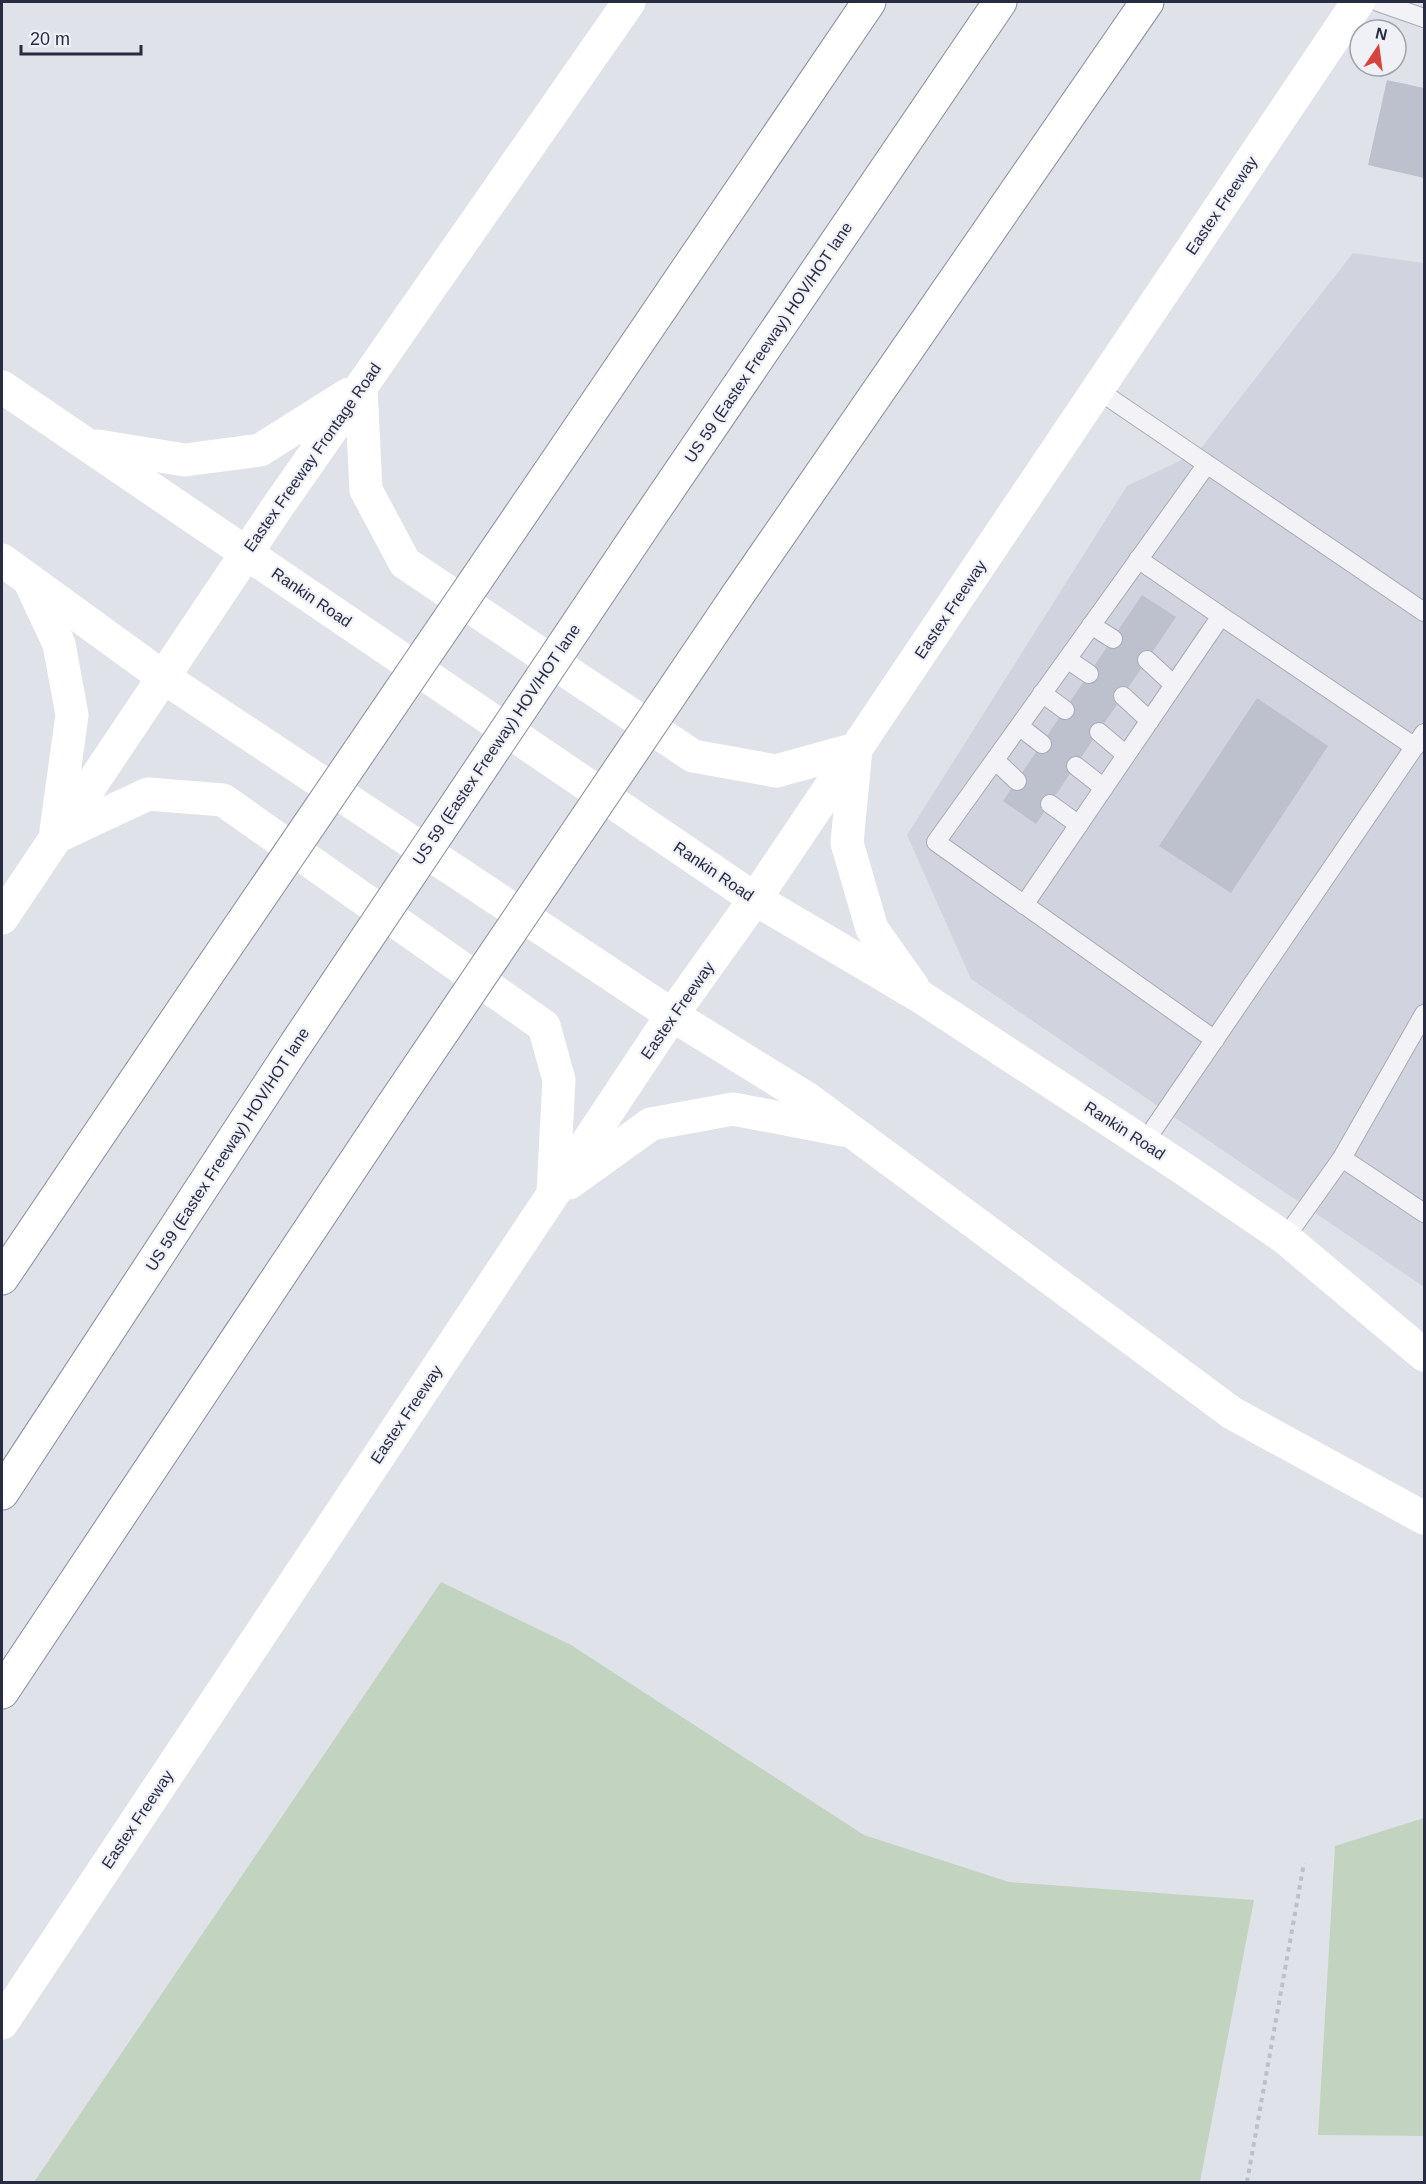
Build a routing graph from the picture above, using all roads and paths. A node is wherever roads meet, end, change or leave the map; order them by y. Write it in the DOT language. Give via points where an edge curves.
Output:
graph roads {
  1 [pos="629,2"];
  2 [pos="869,2"];
  3 [pos="1000,2"];
  4 [pos="1146,2"];
  5 [pos="1358,2"];
  6 [pos="1378,2"];
  7 [pos="1425,18"];
  8 [pos="2,387"];
  9 [pos="361,387"];
  10 [pos="1098,390"];
  11 [pos="85,444"];
  12 [pos="1207,464"];
  13 [pos="246,552"];
  14 [pos="1138,559"];
  15 [pos="2,560"];
  16 [pos="29,580"];
  17 [pos="1425,612"];
  18 [pos="1221,615"];
  19 [pos="1091,625"];
  20 [pos="1113,639"];
  21 [pos="1067,659"];
  22 [pos="1147,660"];
  23 [pos="1089,674"];
  24 [pos="163,677"];
  25 [pos="1174,685"];
  26 [pos="1042,693"];
  27 [pos="1123,696"];
  28 [pos="1065,710"];
  29 [pos="1150,721"];
  30 [pos="1019,726"];
  31 [pos="1099,732"];
  32 [pos="1420,740"];
  33 [pos="1042,744"];
  34 [pos="856,749"];
  35 [pos="1126,755"];
  36 [pos="994,760"];
  37 [pos="1076,766"];
  38 [pos="1017,781"];
  39 [pos="1104,788"];
  40 [pos="1050,804"];
  41 [pos="1079,825"];
  42 [pos="55,837"];
  43 [pos="755,899"];
  44 [pos="1024,905"];
  45 [pos="2,918"];
  46 [pos="921,997"];
  47 [pos="1425,1014"];
  48 [pos="672,1015"];
  49 [pos="1215,1040"];
  50 [pos="851,1131"];
  51 [pos="1144,1143"];
  52 [pos="1342,1158"];
  53 [pos="553,1194"];
  54 [pos="1425,1213"];
  55 [pos="1285,1239"];
  56 [pos="2,1278"];
  57 [pos="1425,1355"];
  58 [pos="2,1493"];
  59 [pos="1425,1518"];
  60 [pos="2,1692"];
  61 [pos="1304,1863"];
  62 [pos="2,2023"];
  63 [pos="1247,2182"];
  1 -- 9 [label="main road, Eastex Freeway Frontage Road"];
  2 -- 56 [label="main road, bridge"];
  3 -- 58 [label="main road, US 59 (Eastex Freeway) HOV/HOT lane, bridge" via="296,1044"];
  4 -- 60 [label="main road, bridge" via="737,596"];
  5 -- 10 [label="main road, Eastex Freeway"];
  6 -- 7 [label="lane"];
  8 -- 11 [label="main road, Rankin Road"];
  9 -- 11 [label="main road" via="260,450 185,460"];
  9 -- 13 [label="main road, Eastex Freeway Frontage Road"];
  9 -- 34 [label="main road" via="366,490 405,563 693,756 776,771"];
  10 -- 12 [label="lane"];
  10 -- 34 [label="main road, Eastex Freeway"];
  11 -- 13 [label="main road, Rankin Road"];
  12 -- 14 [label="lane"];
  12 -- 17 [label="lane"];
  13 -- 24 [label="main road, Eastex Freeway Frontage Road"];
  13 -- 43 [label="main road, Rankin Road"];
  14 -- 18 [label="lane"];
  14 -- 19 [label="lane"];
  15 -- 16 [label="main road"];
  16 -- 24 [label="main road"];
  16 -- 42 [label="main road" via="59,644 72,715"];
  18 -- 25 [label="lane"];
  18 -- 32 [label="lane"];
  19 -- 20 [label="lane"];
  19 -- 21 [label="lane"];
  21 -- 23 [label="lane"];
  21 -- 26 [label="lane"];
  22 -- 25 [label="lane"];
  24 -- 42 [label="main road, Eastex Freeway Frontage Road"];
  24 -- 48 [label="main road"];
  25 -- 29 [label="lane"];
  26 -- 28 [label="lane"];
  26 -- 30 [label="lane"];
  27 -- 29 [label="lane"];
  29 -- 35 [label="lane"];
  30 -- 33 [label="lane"];
  30 -- 36 [label="lane"];
  31 -- 35 [label="lane"];
  32 -- 49 [label="lane"];
  34 -- 43 [label="main road, Eastex Freeway"];
  34 -- 46 [label="main road" via="847,843 872,929"];
  35 -- 39 [label="lane"];
  36 -- 38 [label="lane"];
  36 -- 44 [label="lane" via="936,842"];
  37 -- 39 [label="lane"];
  39 -- 41 [label="lane"];
  40 -- 41 [label="lane"];
  41 -- 44 [label="lane"];
  42 -- 45 [label="main road, Eastex Freeway Frontage Road"];
  42 -- 53 [label="main road" via="148,794 223,800 544,1026 559,1080"];
  43 -- 46 [label="main road, Rankin Road"];
  43 -- 48 [label="main road, Eastex Freeway"];
  44 -- 49 [label="lane"];
  46 -- 51 [label="main road, Rankin Road"];
  47 -- 52 [label="lane"];
  48 -- 50 [label="main road" via="808,1099"];
  48 -- 53 [label="main road, Eastex Freeway"];
  49 -- 51 [label="lane"];
  50 -- 53 [label="main road" via="733,1109 651,1124"];
  50 -- 59 [label="main road" via="1232,1413"];
  51 -- 55 [label="main road, Rankin Road"];
  52 -- 54 [label="lane"];
  52 -- 55 [label="lane"];
  53 -- 62 [label="main road, Eastex Freeway"];
  55 -- 57 [label="main road, Rankin Road"];
  61 -- 63 [label="path"];
}
